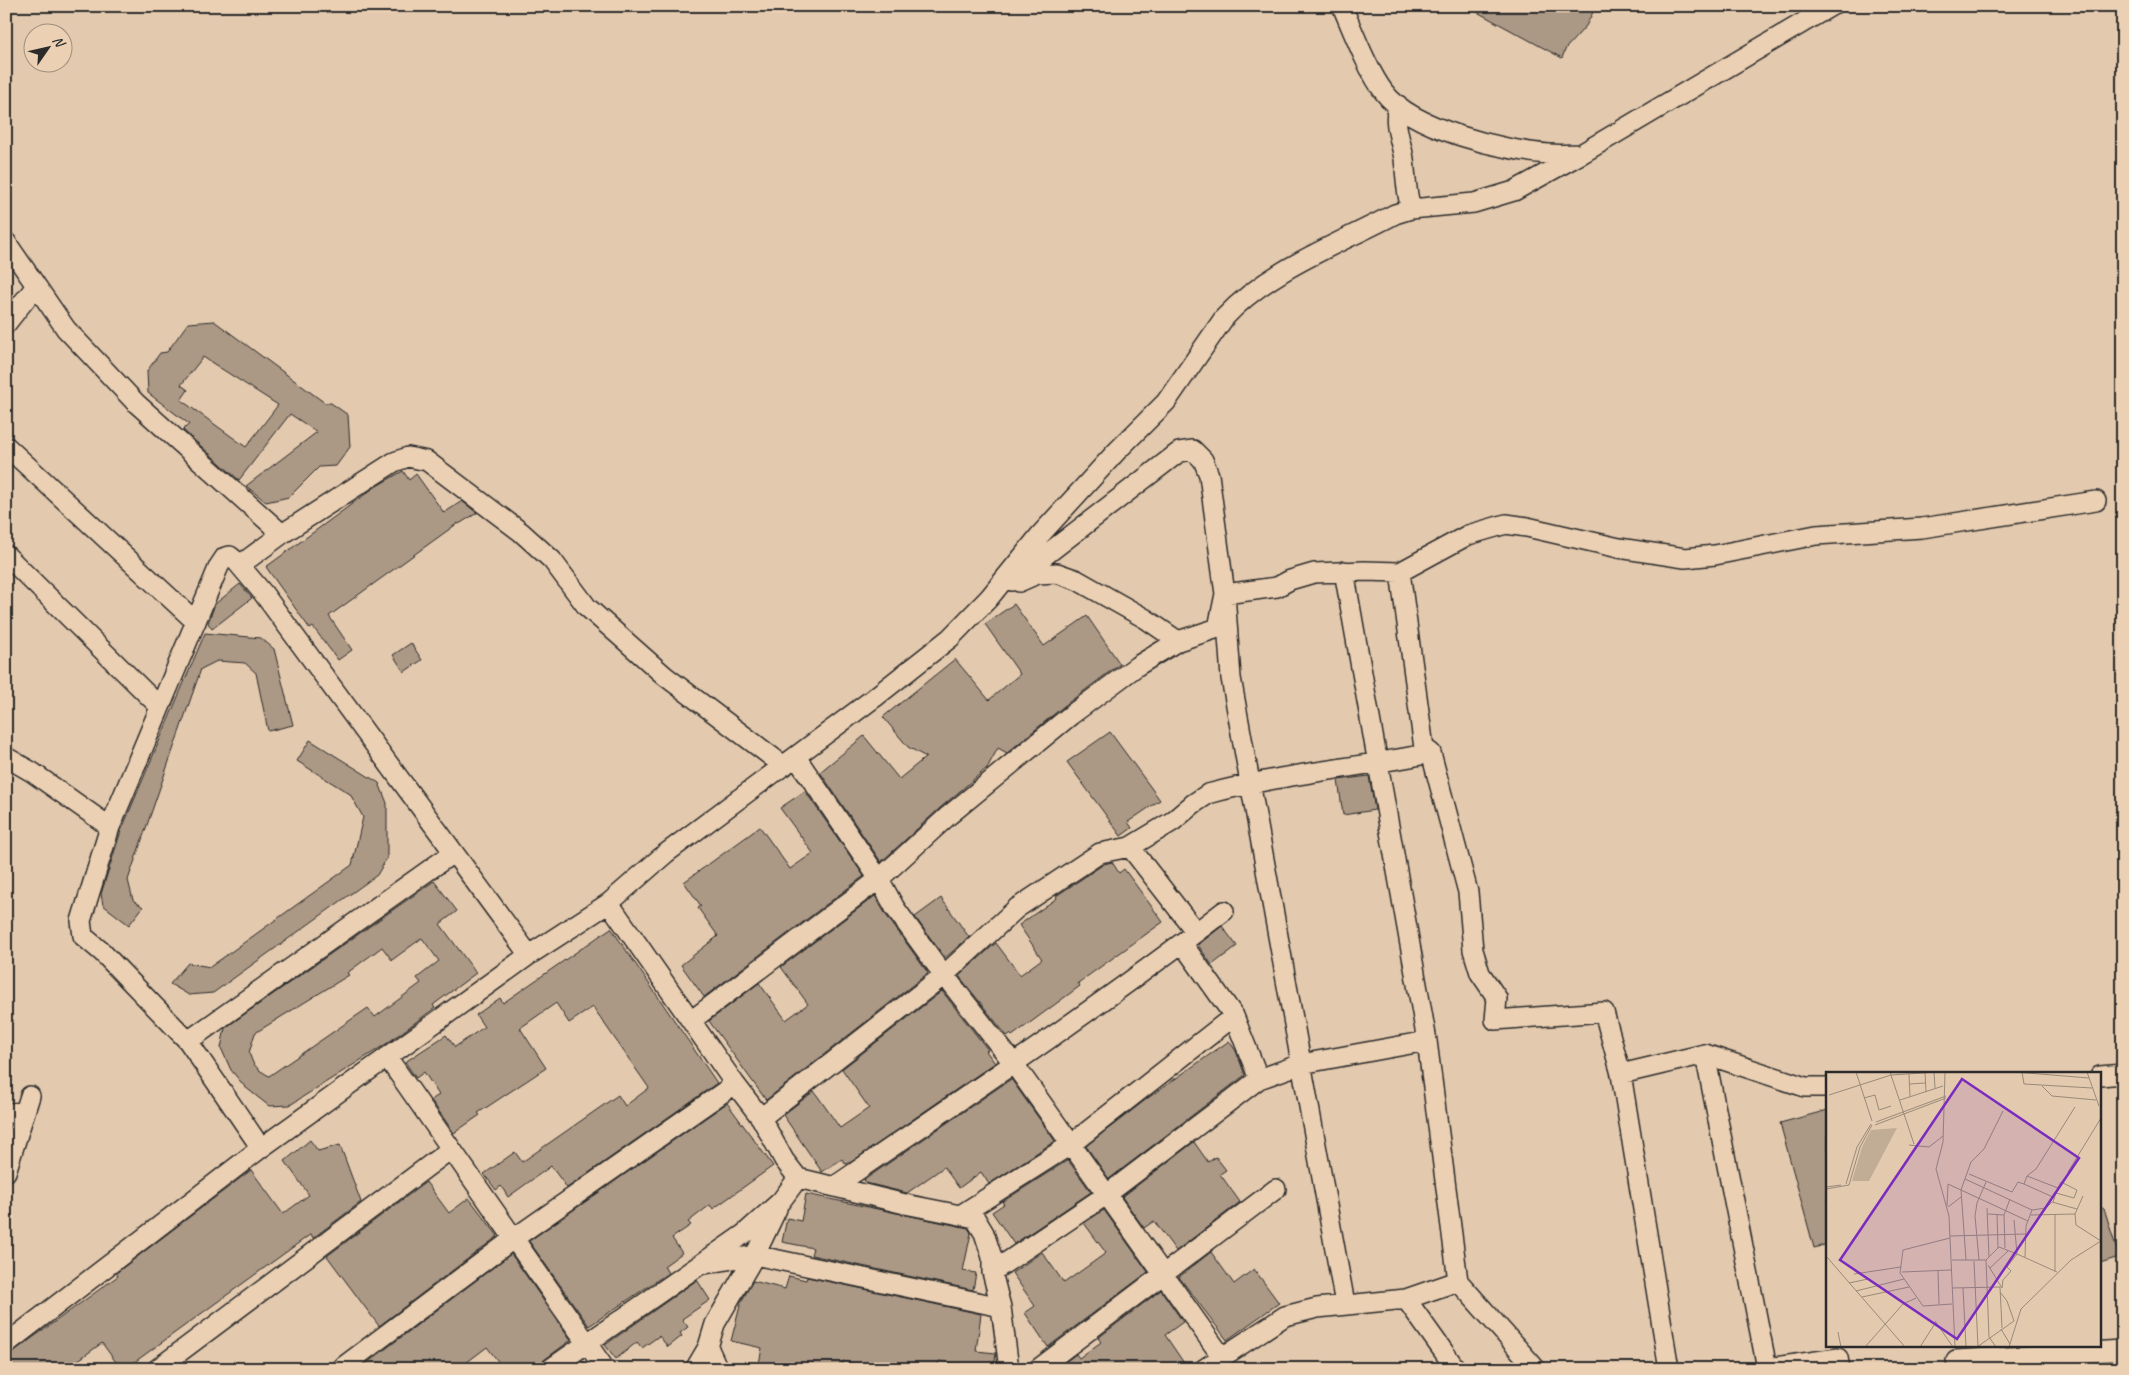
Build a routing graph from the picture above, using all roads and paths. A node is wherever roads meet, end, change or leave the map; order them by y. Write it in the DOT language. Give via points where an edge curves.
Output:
graph roads {
  1 [pos="1342,6"];
  2 [pos="1831,6"];
  3 [pos="1398,105"];
  4 [pos="1581,154"];
  5 [pos="1411,209"];
  6 [pos="6,242"];
  7 [pos="36,286"];
  8 [pos="6,324"];
  9 [pos="6,446"];
  10 [pos="2096,501"];
  11 [pos="282,534"];
  12 [pos="6,555"];
  13 [pos="240,565"];
  14 [pos="1344,571"];
  15 [pos="1400,572"];
  16 [pos="1225,594"];
  17 [pos="989,598"];
  18 [pos="196,622"];
  19 [pos="1178,641"];
  20 [pos="160,707"];
  21 [pos="1431,753"];
  22 [pos="6,757"];
  23 [pos="790,761"];
  24 [pos="1379,763"];
  25 [pos="1250,785"];
  26 [pos="110,827"];
  27 [pos="1130,847"];
  28 [pos="453,853"];
  29 [pos="880,879"];
  30 [pos="609,902"];
  31 [pos="1224,911"];
  32 [pos="1189,938"];
  33 [pos="528,955"];
  34 [pos="944,976"];
  35 [pos="1234,1016"];
  36 [pos="692,1020"];
  37 [pos="188,1041"];
  38 [pos="1428,1041"];
  39 [pos="1705,1054"];
  40 [pos="387,1058"];
  41 [pos="1014,1064"];
  42 [pos="1301,1064"];
  43 [pos="1621,1074"];
  44 [pos="2123,1074"];
  45 [pos="2102,1076"];
  46 [pos="1259,1079"];
  47 [pos="735,1084"];
  48 [pos="1826,1087"];
  49 [pos="20,1107"];
  50 [pos="761,1118"];
  51 [pos="1070,1145"];
  52 [pos="261,1148"];
  53 [pos="451,1149"];
  54 [pos="6,1172"];
  55 [pos="798,1178"];
  56 [pos="835,1186"];
  57 [pos="1276,1189"];
  58 [pos="1106,1195"];
  59 [pos="781,1201"];
  60 [pos="962,1214"];
  61 [pos="513,1239"];
  62 [pos="756,1255"];
  63 [pos="697,1266"];
  64 [pos="992,1272"];
  65 [pos="1163,1275"];
  66 [pos="1458,1281"];
  67 [pos="1406,1299"];
  68 [pos="1345,1304"];
  69 [pos="1001,1307"];
  70 [pos="586,1343"];
  71 [pos="6,1344"];
  72 [pos="708,1347"];
  73 [pos="2123,1350"];
  74 [pos="1222,1358"];
  75 [pos="1956,1360"];
  76 [pos="1767,1368"];
  77 [pos="157,1369"];
  78 [pos="340,1369"];
  79 [pos="550,1369"];
  80 [pos="605,1369"];
  81 [pos="695,1369"];
  82 [pos="718,1369"];
  83 [pos="1009,1369"];
  84 [pos="1038,1369"];
  85 [pos="1204,1369"];
  86 [pos="1456,1369"];
  87 [pos="1536,1369"];
  88 [pos="1669,1369"];
  89 [pos="1840,1369"];
  1 -- 3 [label="street" via="1384,93"];
  2 -- 4 [label="street"];
  3 -- 4 [label="street" via="1436,127 1505,148 1549,154"];
  3 -- 5 [label="street" via="1395,126"];
  4 -- 5 [label="street" via="1514,191 1474,203"];
  5 -- 17 [label="street" via="1303,261 1260,286 1236,306 1213,332 1166,402 1040,535"];
  6 -- 7 [label="street"];
  7 -- 8 [label="street"];
  7 -- 11 [label="street" via="66,329 136,402"];
  9 -- 18 [label="street"];
  10 -- 15 [label="street" via="1922,528 1816,535 1685,558 1506,524 1468,535"];
  11 -- 13 [label="street"];
  11 -- 23 [label="street" via="394,462 408,457 427,461 521,532 552,560 587,607 659,670"];
  12 -- 20 [label="street"];
  13 -- 18 [label="street" via="230,556 225,557"];
  13 -- 28 [label="street"];
  14 -- 15 [label="street"];
  14 -- 16 [label="street" via="1314,573 1290,580 1277,588"];
  14 -- 24 [label="street"];
  15 -- 21 [label="street" via="1424,748"];
  16 -- 17 [label="street" via="1209,475 1204,460 1193,450 1178,452"];
  16 -- 19 [label="street" via="1218,628"];
  16 -- 25 [label="street" via="1231,678"];
  17 -- 19 [label="street" via="1025,578 1057,573 1077,580"];
  17 -- 23 [label="street" via="950,638"];
  18 -- 20 [label="street"];
  19 -- 29 [label="street" via="1137,666 1071,715 948,816"];
  20 -- 26 [label="street"];
  21 -- 24 [label="street"];
  21 -- 43 [label="street" via="1468,892 1474,950 1480,973 1497,998 1496,1020 1604,1012"];
  22 -- 26 [label="street"];
  23 -- 29 [label="street"];
  23 -- 30 [label="street" via="665,854"];
  24 -- 25 [label="street" via="1317,771"];
  24 -- 38 [label="street"];
  25 -- 27 [label="street" via="1208,794 1173,821"];
  25 -- 42 [label="street"];
  26 -- 37 [label="street" via="81,921 83,936"];
  27 -- 32 [label="street"];
  27 -- 34 [label="street" via="1100,853 1017,908"];
  28 -- 33 [label="street"];
  28 -- 37 [label="street"];
  29 -- 34 [label="street" via="895,908"];
  29 -- 36 [label="street"];
  30 -- 33 [label="street"];
  30 -- 36 [label="street"];
  31 -- 32 [label="street"];
  32 -- 35 [label="street"];
  32 -- 41 [label="street"];
  33 -- 40 [label="street"];
  34 -- 41 [label="street"];
  34 -- 50 [label="street"];
  35 -- 46 [label="street"];
  35 -- 51 [label="street"];
  36 -- 47 [label="street"];
  37 -- 52 [label="street"];
  38 -- 42 [label="street"];
  38 -- 66 [label="street"];
  39 -- 43 [label="street"];
  39 -- 48 [label="street" via="1805,1087"];
  39 -- 76 [label="street"];
  40 -- 52 [label="street"];
  40 -- 53 [label="street"];
  41 -- 51 [label="street"];
  41 -- 56 [label="street"];
  42 -- 46 [label="street"];
  42 -- 68 [label="street"];
  43 -- 88 [label="street"];
  44 -- 45 [label="street"];
  46 -- 58 [label="street"];
  47 -- 50 [label="street"];
  47 -- 61 [label="street"];
  49 -- 54 [label="street"];
  50 -- 55 [label="street"];
  51 -- 58 [label="street"];
  51 -- 60 [label="street"];
  52 -- 71 [label="street"];
  53 -- 61 [label="street"];
  53 -- 77 [label="street"];
  55 -- 56 [label="street"];
  55 -- 59 [label="street"];
  56 -- 60 [label="street" via="905,1204"];
  57 -- 65 [label="street"];
  58 -- 64 [label="street"];
  58 -- 65 [label="street"];
  59 -- 62 [label="street"];
  59 -- 63 [label="street" via="744,1234"];
  60 -- 64 [label="street" via="975,1218 984,1233 992,1257"];
  61 -- 70 [label="street"];
  61 -- 78 [label="street"];
  62 -- 63 [label="street"];
  62 -- 69 [label="street"];
  62 -- 72 [label="street" via="715,1324"];
  63 -- 70 [label="street"];
  64 -- 69 [label="street"];
  65 -- 74 [label="street"];
  65 -- 84 [label="street"];
  66 -- 67 [label="street"];
  66 -- 87 [label="street"];
  67 -- 68 [label="street"];
  67 -- 86 [label="street"];
  68 -- 74 [label="street" via="1285,1316"];
  69 -- 83 [label="street"];
  70 -- 79 [label="street"];
  70 -- 80 [label="street"];
  72 -- 81 [label="street"];
  72 -- 82 [label="street"];
  73 -- 75 [label="street"];
  74 -- 85 [label="street"];
  76 -- 89 [label="street" via="1838,1358"];
}
